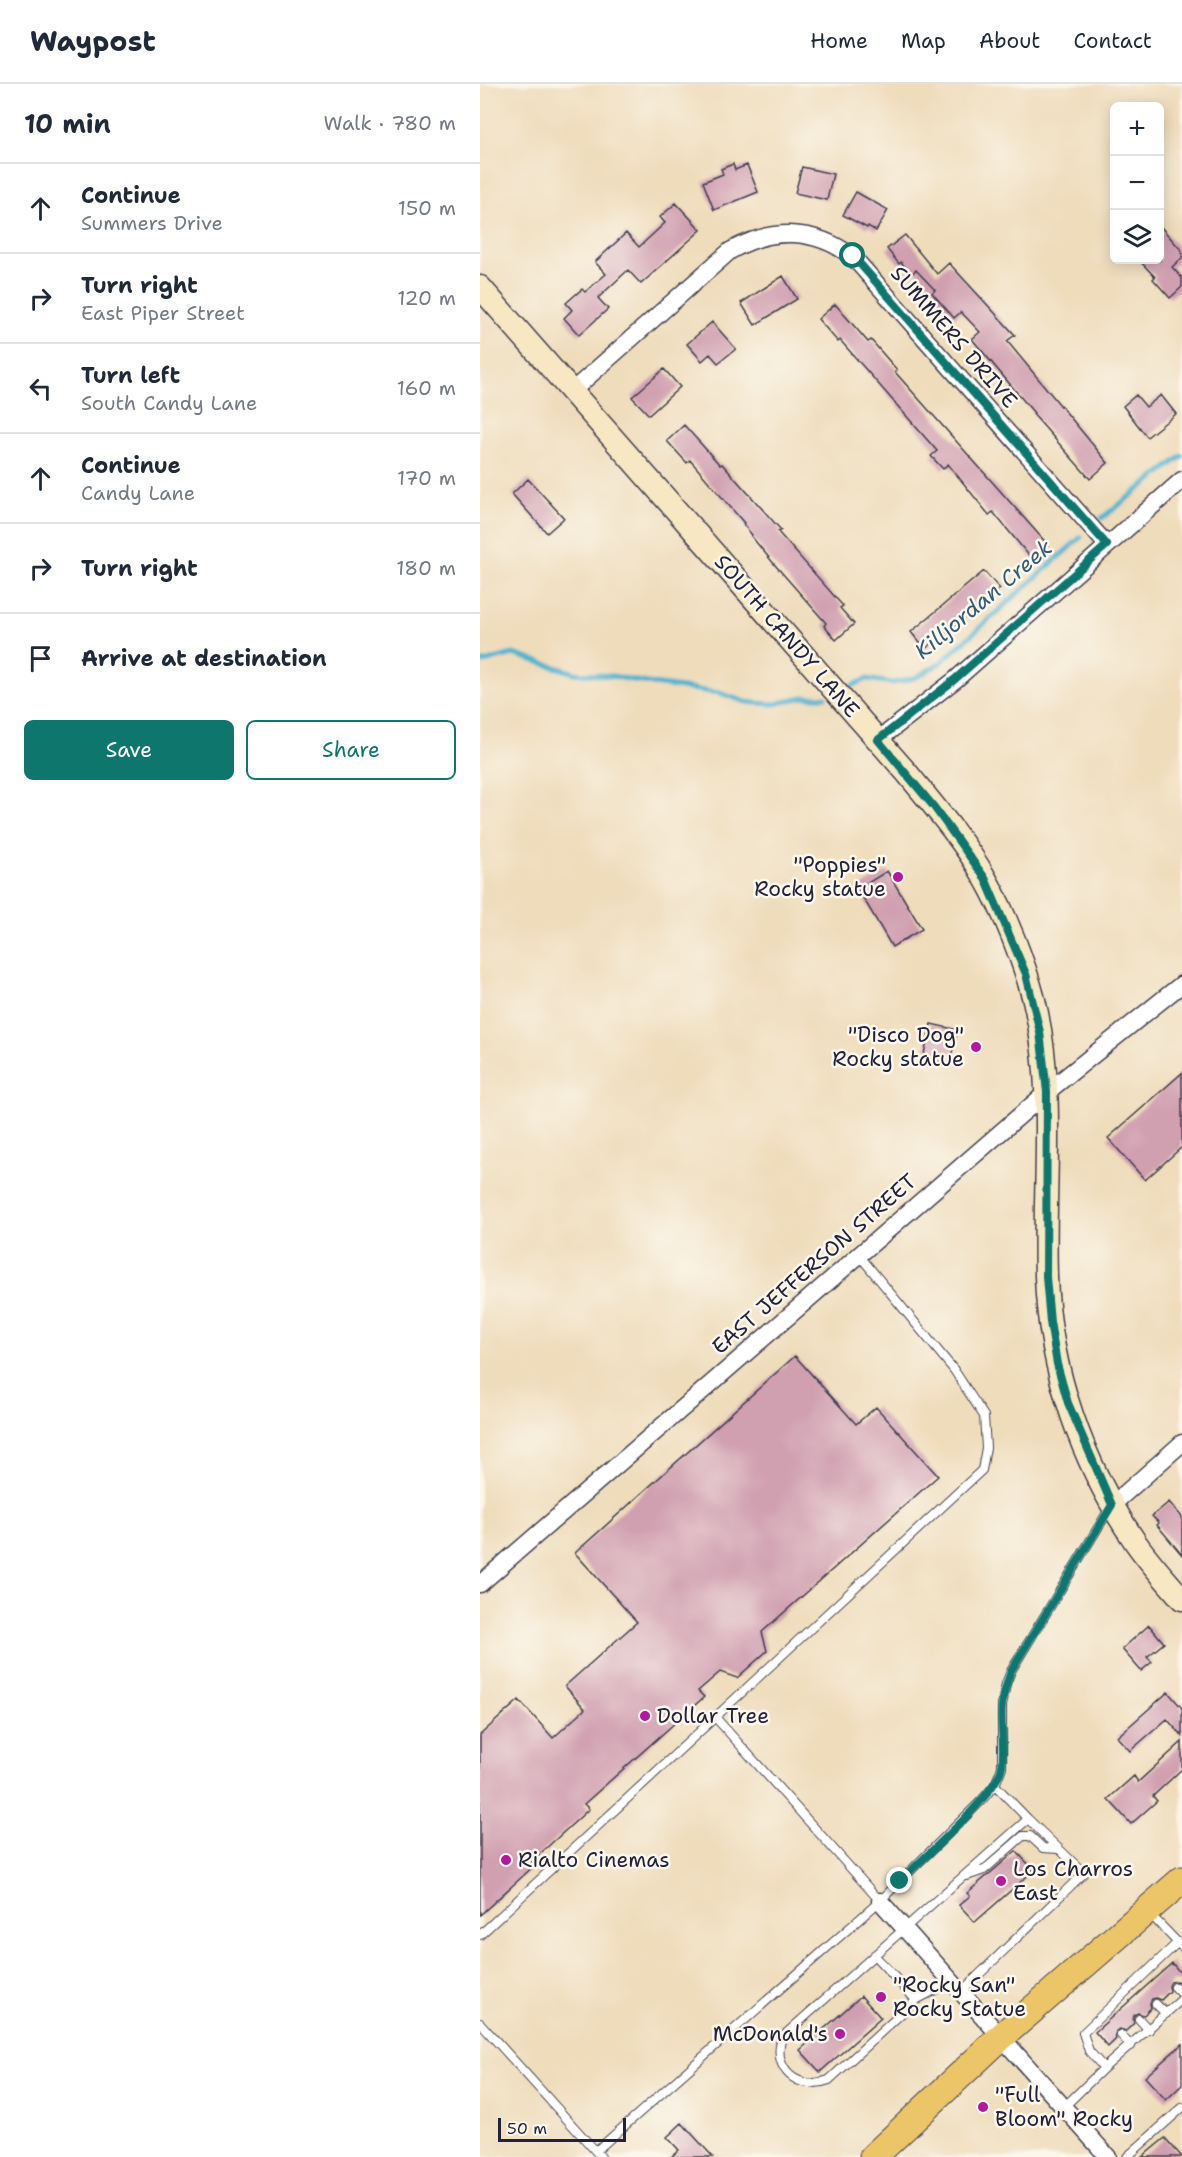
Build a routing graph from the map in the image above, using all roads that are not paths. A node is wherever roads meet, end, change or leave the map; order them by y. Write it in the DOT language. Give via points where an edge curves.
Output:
graph roads {
  1 [pos="480,287"];
  2 [pos="571,392"];
  3 [pos="1182,480"];
  4 [pos="1107,545"];
  5 [pos="878,740"];
  6 [pos="1182,984"];
  7 [pos="1047,1092"];
  8 [pos="860,1255"];
  9 [pos="1182,1443"];
  10 [pos="1112,1505"];
  11 [pos="480,1584"];
  12 [pos="1182,1599"];
  13 [pos="715,1717"];
  14 [pos="995,1785"];
  15 [pos="1028,1819"];
  16 [pos="1059,1850"];
  17 [pos="962,1877"];
  18 [pos="1182,1880"];
  19 [pos="880,1901"];
  20 [pos="1147,1911"];
  21 [pos="905,1928"];
  22 [pos="480,1935"];
  23 [pos="1180,1945"];
  24 [pos="874,1955"];
  25 [pos="1154,1965"];
  26 [pos="1161,1972"];
  27 [pos="957,1986"];
  28 [pos="1175,1987"];
  29 [pos="1182,1994"];
  30 [pos="1182,1999"];
  31 [pos="916,2000"];
  32 [pos="1156,2004"];
  33 [pos="1166,2014"];
  34 [pos="1139,2019"];
  35 [pos="480,2023"];
  36 [pos="1149,2030"];
  37 [pos="1121,2035"];
  38 [pos="1002,2036"];
  39 [pos="1131,2046"];
  40 [pos="1104,2068"];
  41 [pos="1064,2107"];
  42 [pos="1182,2108"];
  43 [pos="882,2151"];
  44 [pos="598,2154"];
  45 [pos="1108,2157"];
  46 [pos="1127,2157"];
  1 -- 2 [label="main road, SOUTH CANDY LANE"];
  2 -- 4 [label="street, SUMMERS DRIVE" via="730,251 753,239 779,233 819,237 853,256"];
  2 -- 5 [label="main road, SOUTH CANDY LANE"];
  3 -- 4 [label="street"];
  4 -- 5 [label="street" via="954,680"];
  5 -- 7 [label="main road, SOUTH CANDY LANE" via="961,842 1000,909 1034,1002"];
  6 -- 7 [label="street, EAST JEFFERSON STREET"];
  7 -- 8 [label="street, EAST JEFFERSON STREET"];
  7 -- 10 [label="main road, SOUTH CANDY LANE" via="1046,1277 1050,1322 1068,1403"];
  8 -- 11 [label="street, EAST JEFFERSON STREET"];
  8 -- 13 [label="lane" via="954,1370 984,1416 986,1448 982,1470"];
  9 -- 10 [label="street"];
  10 -- 12 [label="main road, SOUTH CANDY LANE" via="1148,1559"];
  10 -- 14 [label="lane" via="1011,1671 1002,1706 1002,1767"];
  13 -- 19 [label="lane"];
  13 -- 22 [label="lane"];
  14 -- 15 [label="lane"];
  14 -- 19 [label="lane"];
  15 -- 16 [label="lane"];
  15 -- 17 [label="lane"];
  16 -- 17 [label="lane" via="1043,1848 1030,1836 1023,1836 984,1870"];
  16 -- 27 [label="lane" via="1084,1873"];
  17 -- 21 [label="lane"];
  18 -- 20 [label="highway"];
  19 -- 21 [label="street"];
  19 -- 44 [label="lane"];
  20 -- 23 [label="lane"];
  20 -- 38 [label="highway"];
  21 -- 24 [label="lane"];
  21 -- 27 [label="street"];
  23 -- 25 [label="lane"];
  24 -- 31 [label="lane"];
  24 -- 31 [label="lane" via="782,2037 780,2059 789,2075 804,2084 829,2080"];
  25 -- 26 [label="lane"];
  25 -- 40 [label="lane" via="1138,1987 1083,2033 1089,2051"];
  27 -- 31 [label="lane"];
  27 -- 38 [label="street"];
  28 -- 29 [label="lane"];
  30 -- 33 [label="lane"];
  32 -- 33 [label="lane"];
  33 -- 36 [label="lane"];
  34 -- 36 [label="lane"];
  35 -- 44 [label="lane"];
  36 -- 39 [label="lane"];
  37 -- 39 [label="lane"];
  38 -- 41 [label="street"];
  38 -- 43 [label="highway"];
  39 -- 40 [label="lane"];
  40 -- 41 [label="lane"];
  41 -- 45 [label="street"];
  42 -- 46 [label="lane"];
}
